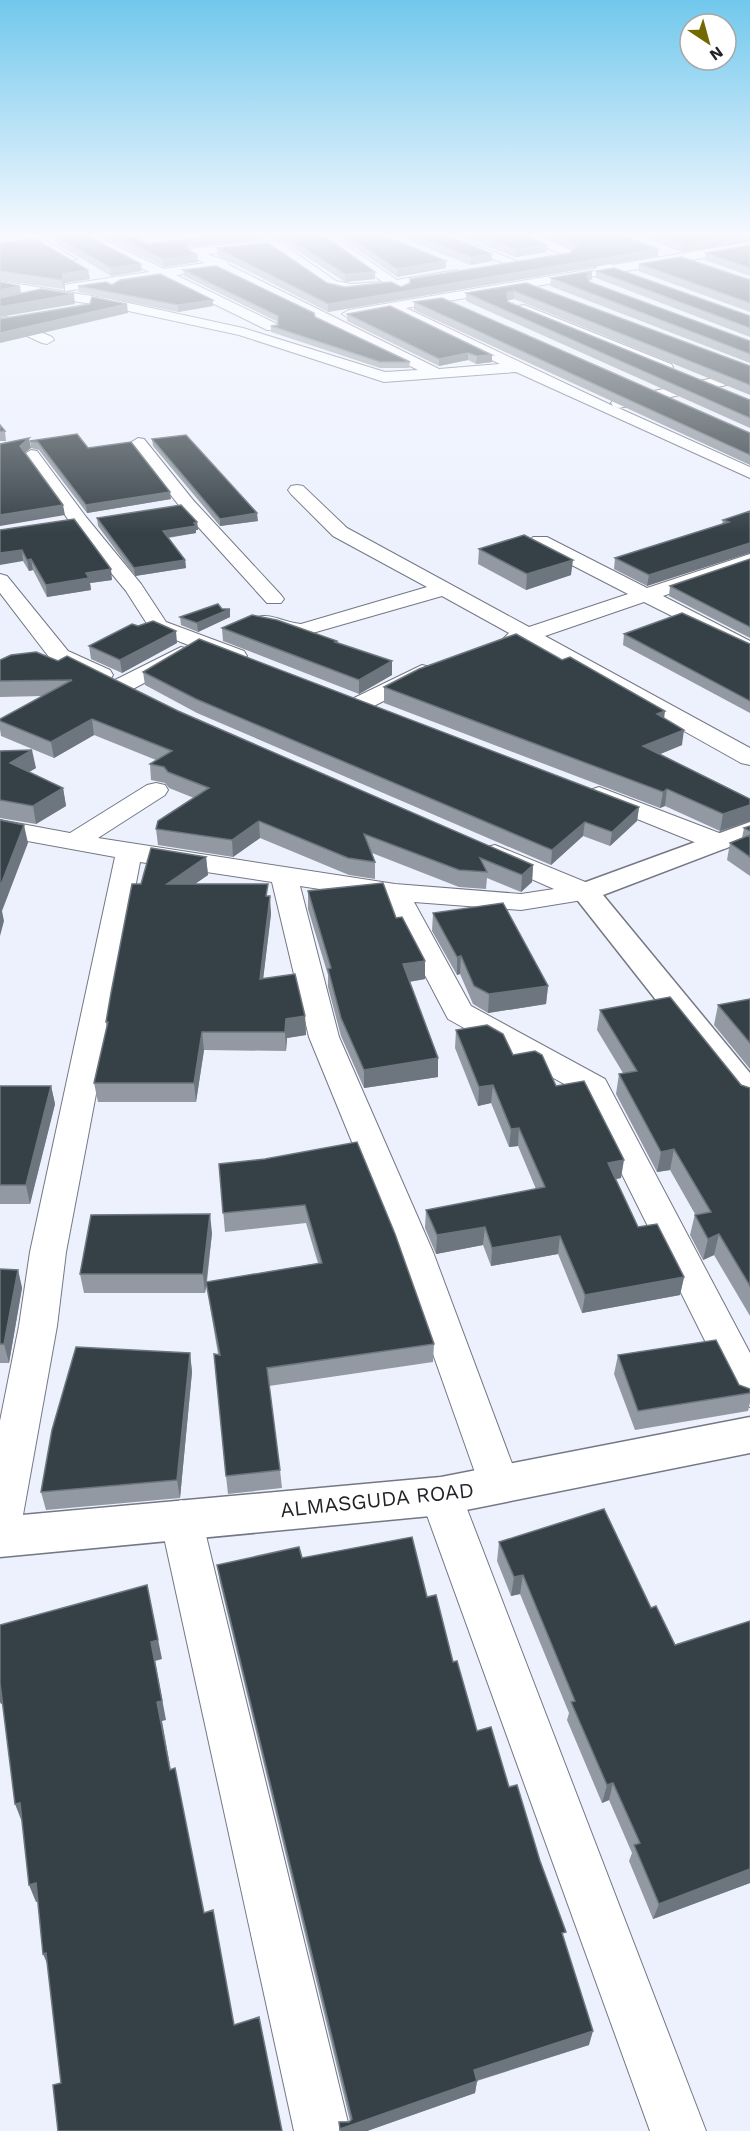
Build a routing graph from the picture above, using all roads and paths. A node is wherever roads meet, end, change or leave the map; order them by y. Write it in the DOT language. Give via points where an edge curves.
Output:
graph roads {
  1 [pos="30,333"];
  2 [pos="248,333"];
  3 [pos="357,333"];
  4 [pos="450,333"];
  5 [pos="585,333"];
  6 [pos="627,336"];
  7 [pos="46,340"];
  8 [pos="604,341"];
  9 [pos="728,361"];
  10 [pos="523,367"];
  11 [pos="750,370"];
  12 [pos="438,374"];
  13 [pos="750,375"];
  14 [pos="707,384"];
  15 [pos="636,386"];
  16 [pos="728,394"];
  17 [pos="656,396"];
  18 [pos="677,405"];
  19 [pos="602,407"];
  20 [pos="138,443"];
  21 [pos="31,455"];
  22 [pos="750,472"];
  23 [pos="297,490"];
  24 [pos="187,504"];
  25 [pos="166,507"];
  26 [pos="90,520"];
  27 [pos="56,525"];
  28 [pos="540,541"];
  29 [pos="750,560"];
  30 [pos="0,580"];
  31 [pos="444,589"];
  32 [pos="644,594"];
  33 [pos="274,599"];
  34 [pos="247,621"];
  35 [pos="526,635"];
  36 [pos="211,638"];
  37 [pos="493,646"];
  38 [pos="750,649"];
  39 [pos="255,663"];
  40 [pos="438,666"];
  41 [pos="123,685"];
  42 [pos="340,695"];
  43 [pos="151,700"];
  44 [pos="362,703"];
  45 [pos="384,711"];
  46 [pos="750,758"];
  47 [pos="156,790"];
  48 [pos="584,790"];
  49 [pos="0,828"];
  50 [pos="750,830"];
  51 [pos="74,842"];
  52 [pos="718,842"];
  53 [pos="477,846"];
  54 [pos="129,852"];
  55 [pos="284,876"];
  56 [pos="395,892"];
  57 [pos="585,892"];
  58 [pos="750,1096"];
  59 [pos="750,1391"];
  60 [pos="750,1435"];
  61 [pos="499,1485"];
  62 [pos="441,1496"];
  63 [pos="181,1519"];
  64 [pos="0,1526"];
  65 [pos="0,1537"];
  66 [pos="322,2131"];
  67 [pos="678,2131"];
  1 -- 7 [label="street"];
  2 -- 12 [label="street" via="378,375"];
  3 -- 12 [label="street"];
  4 -- 10 [label="street"];
  5 -- 8 [label="street"];
  6 -- 8 [label="street"];
  8 -- 14 [label="street"];
  9 -- 11 [label="street"];
  10 -- 12 [label="street"];
  10 -- 19 [label="street"];
  13 -- 14 [label="street"];
  14 -- 16 [label="street"];
  14 -- 17 [label="street"];
  15 -- 17 [label="street"];
  17 -- 18 [label="street"];
  17 -- 19 [label="street"];
  19 -- 22 [label="street"];
  20 -- 24 [label="street"];
  21 -- 26 [label="street"];
  23 -- 31 [label="street" via="340,532"];
  24 -- 25 [label="street"];
  24 -- 33 [label="street"];
  26 -- 27 [label="street"];
  26 -- 36 [label="street" via="158,626"];
  28 -- 32 [label="street"];
  29 -- 32 [label="street"];
  30 -- 41 [label="street" via="50,657"];
  31 -- 34 [label="street" via="302,630"];
  31 -- 35 [label="street"];
  32 -- 35 [label="street"];
  32 -- 38 [label="street"];
  35 -- 37 [label="street"];
  35 -- 46 [label="street"];
  36 -- 39 [label="street"];
  36 -- 41 [label="street"];
  40 -- 44 [label="street"];
  41 -- 43 [label="street"];
  42 -- 44 [label="street"];
  44 -- 45 [label="street"];
  47 -- 51 [label="street"];
  48 -- 52 [label="street"];
  49 -- 51 [label="street"];
  50 -- 52 [label="street"];
  51 -- 54 [label="street"];
  52 -- 57 [label="street"];
  53 -- 57 [label="street"];
  54 -- 55 [label="street"];
  54 -- 64 [label="street" via="48,1252"];
  55 -- 56 [label="street"];
  55 -- 61 [label="street" via="324,1037 415,1252"];
  56 -- 57 [label="street" via="521,902"];
  56 -- 59 [label="street" via="459,1012 594,1087"];
  57 -- 58 [label="street"];
  60 -- 61 [label="street, ALMASGUDA ROAD"];
  61 -- 62 [label="street, ALMASGUDA ROAD"];
  62 -- 63 [label="street, ALMASGUDA ROAD"];
  62 -- 67 [label="street"];
  63 -- 65 [label="street, ALMASGUDA ROAD"];
  63 -- 66 [label="street"];
}
